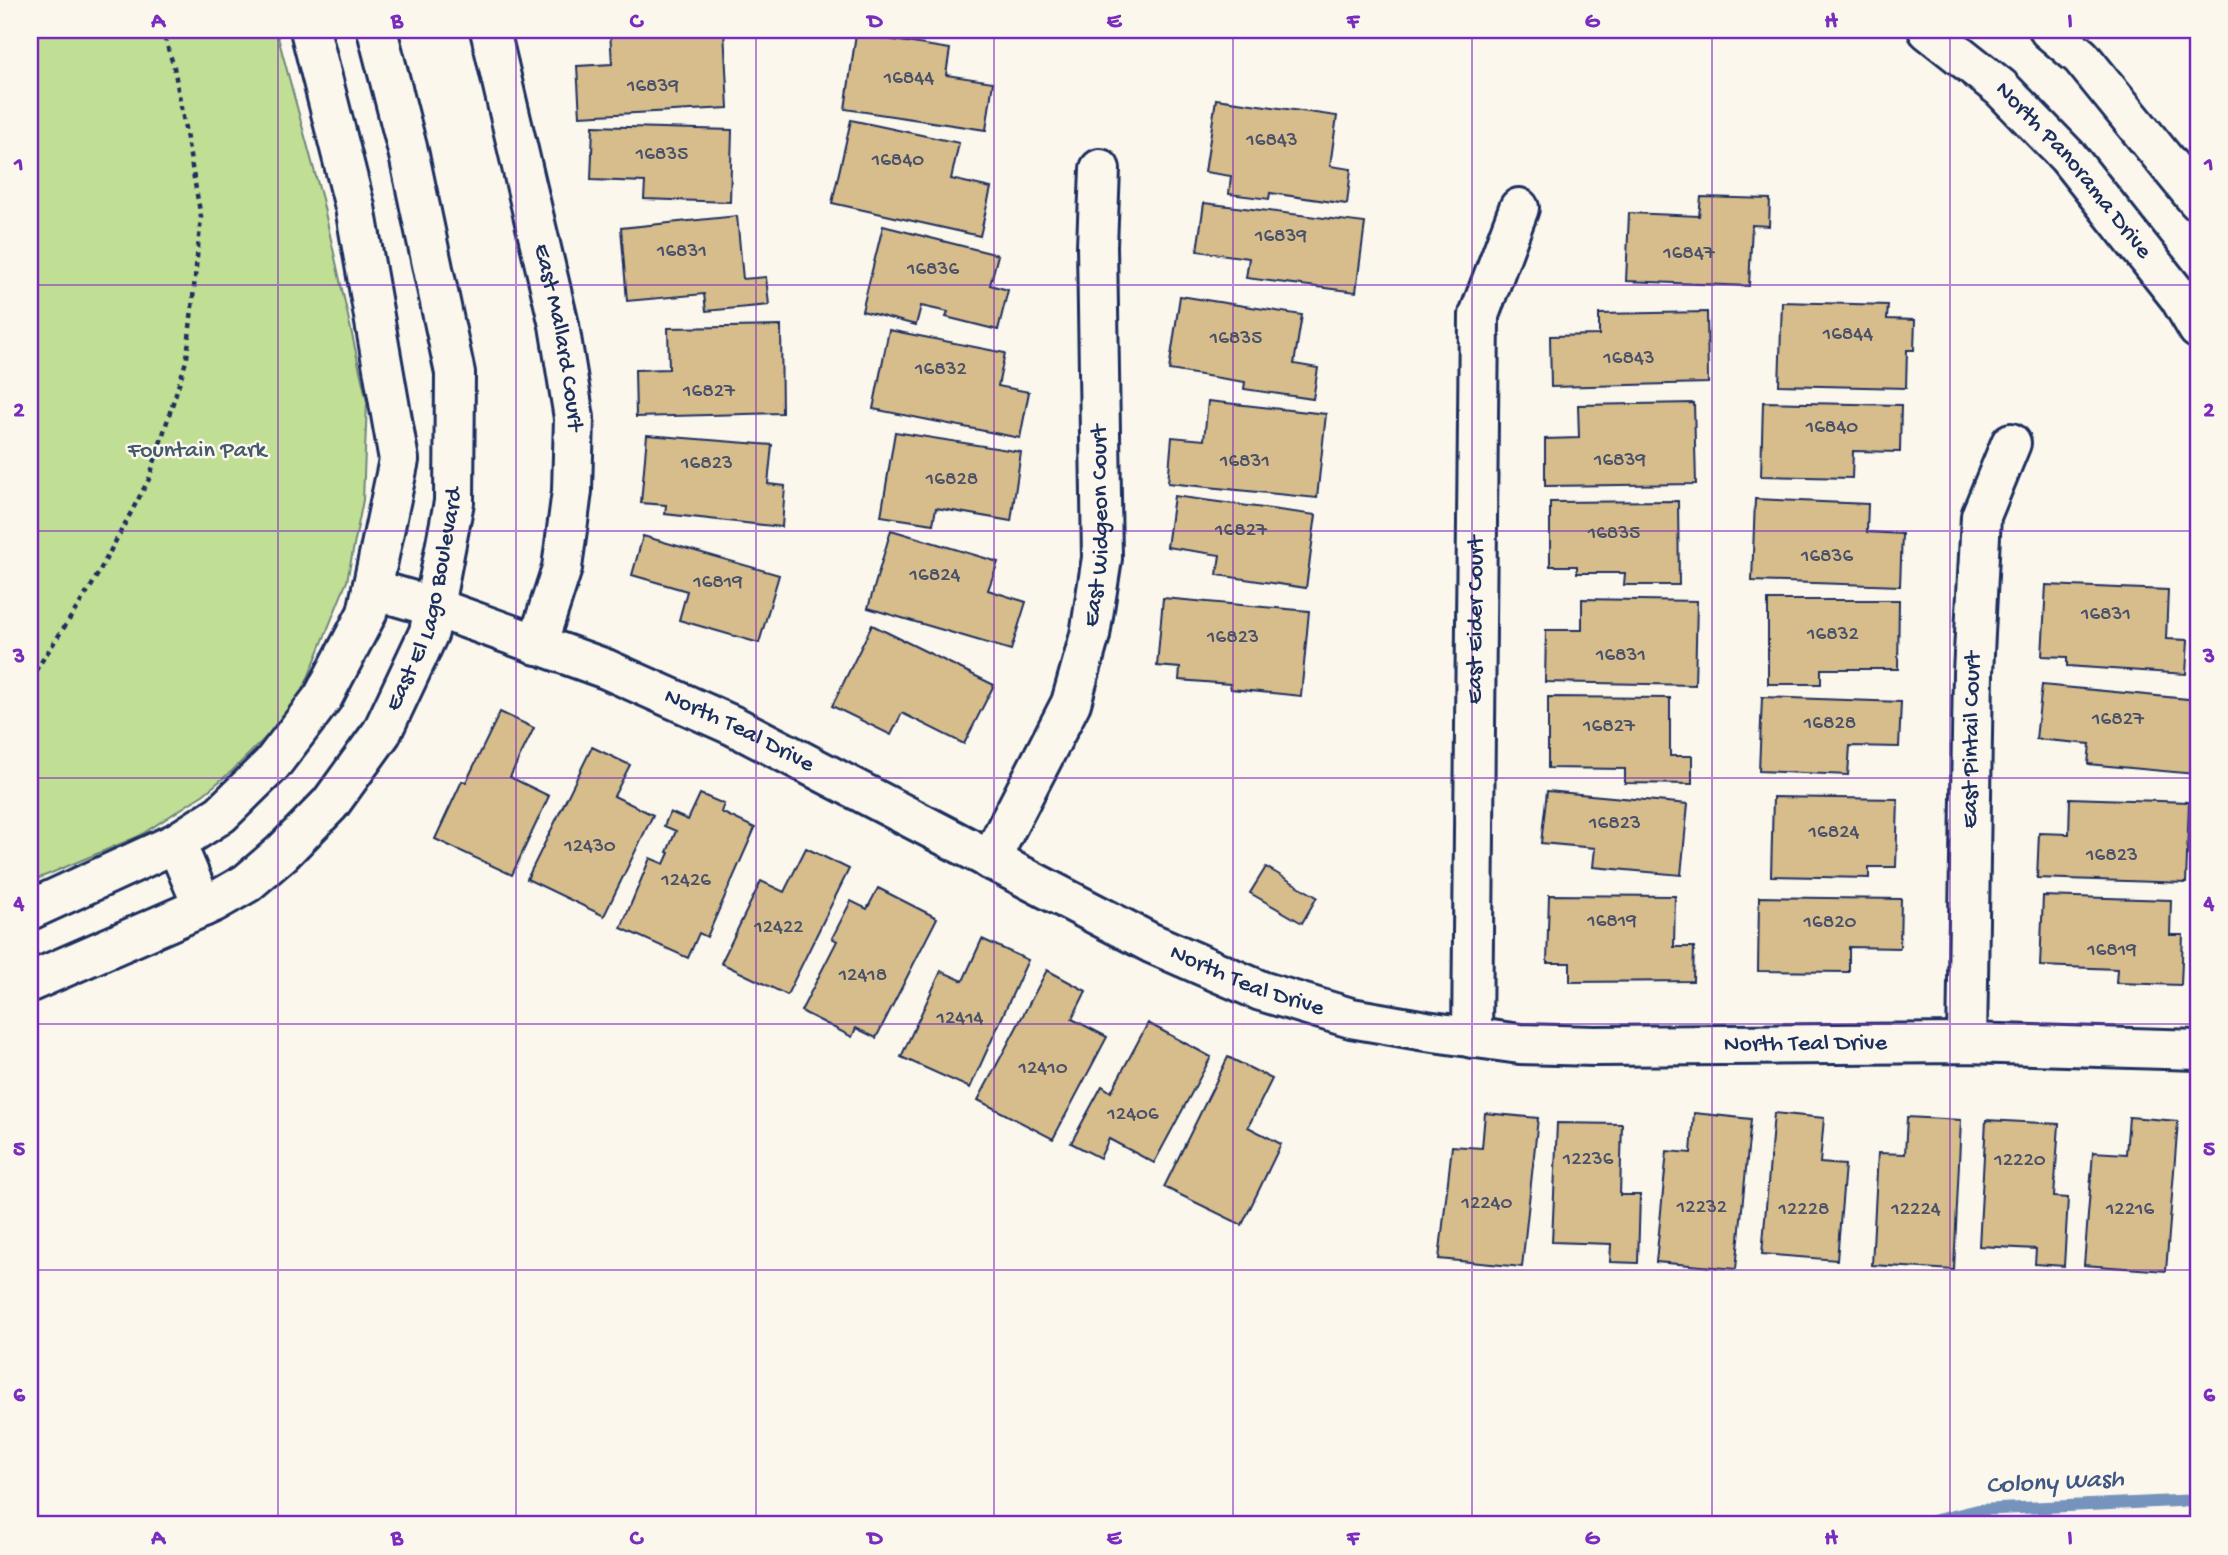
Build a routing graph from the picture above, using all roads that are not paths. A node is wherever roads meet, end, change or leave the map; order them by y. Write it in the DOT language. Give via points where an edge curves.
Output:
graph roads {
  1 [pos="310,30"];
  2 [pos="377,30"];
  3 [pos="490,30"];
  4 [pos="1928,30"];
  5 [pos="2049,30"];
  6 [pos="1100,169"];
  7 [pos="2198,201"];
  8 [pos="1519,208"];
  9 [pos="2198,328"];
  10 [pos="2011,443"];
  11 [pos="372,589"];
  12 [pos="434,607"];
  13 [pos="537,645"];
  14 [pos="176,843"];
  15 [pos="990,860"];
  16 [pos="202,907"];
  17 [pos="30,910"];
  18 [pos="30,982"];
  19 [pos="1472,1038"];
  20 [pos="1967,1043"];
  21 [pos="2198,1050"];
  1 -- 11 [label="street, East El Lago Boulevard" via="355,207 400,460"];
  2 -- 12 [label="street, East El Lago Boulevard" via="455,373 454,502"];
  3 -- 13 [label="street, East Mallard Court" via="559,325 573,418 572,491 562,568"];
  4 -- 9 [label="street, North Panorama Drive" via="2001,88 2068,157 2179,297"];
  5 -- 7 [label="street" via="2081,57"];
  6 -- 15 [label="street, East Widgeon Court" via="1102,558 1090,635 1070,703"];
  8 -- 19 [label="street, East Eider Court" via="1479,316"];
  10 -- 20 [label="street, East Pintail Court" via="1982,516 1973,673"];
  11 -- 12 [label="street, North Teal Drive"];
  11 -- 14 [label="street, East El Lago Boulevard" via="367,613 323,697 272,764 221,814"];
  12 -- 13 [label="street, North Teal Drive"];
  12 -- 16 [label="street, East El Lago Boulevard" via="429,632 382,732 330,804 247,883"];
  13 -- 15 [label="street, North Teal Drive" via="606,669 734,726"];
  14 -- 16 [label="street"];
  14 -- 17 [label="street, East El Lago Boulevard"];
  15 -- 19 [label="street, North Teal Drive" via="1151,943 1261,990 1351,1018"];
  16 -- 18 [label="street, East El Lago Boulevard"];
  19 -- 20 [label="street, North Teal Drive" via="1595,1046"];
  20 -- 21 [label="street, North Teal Drive"];
}
